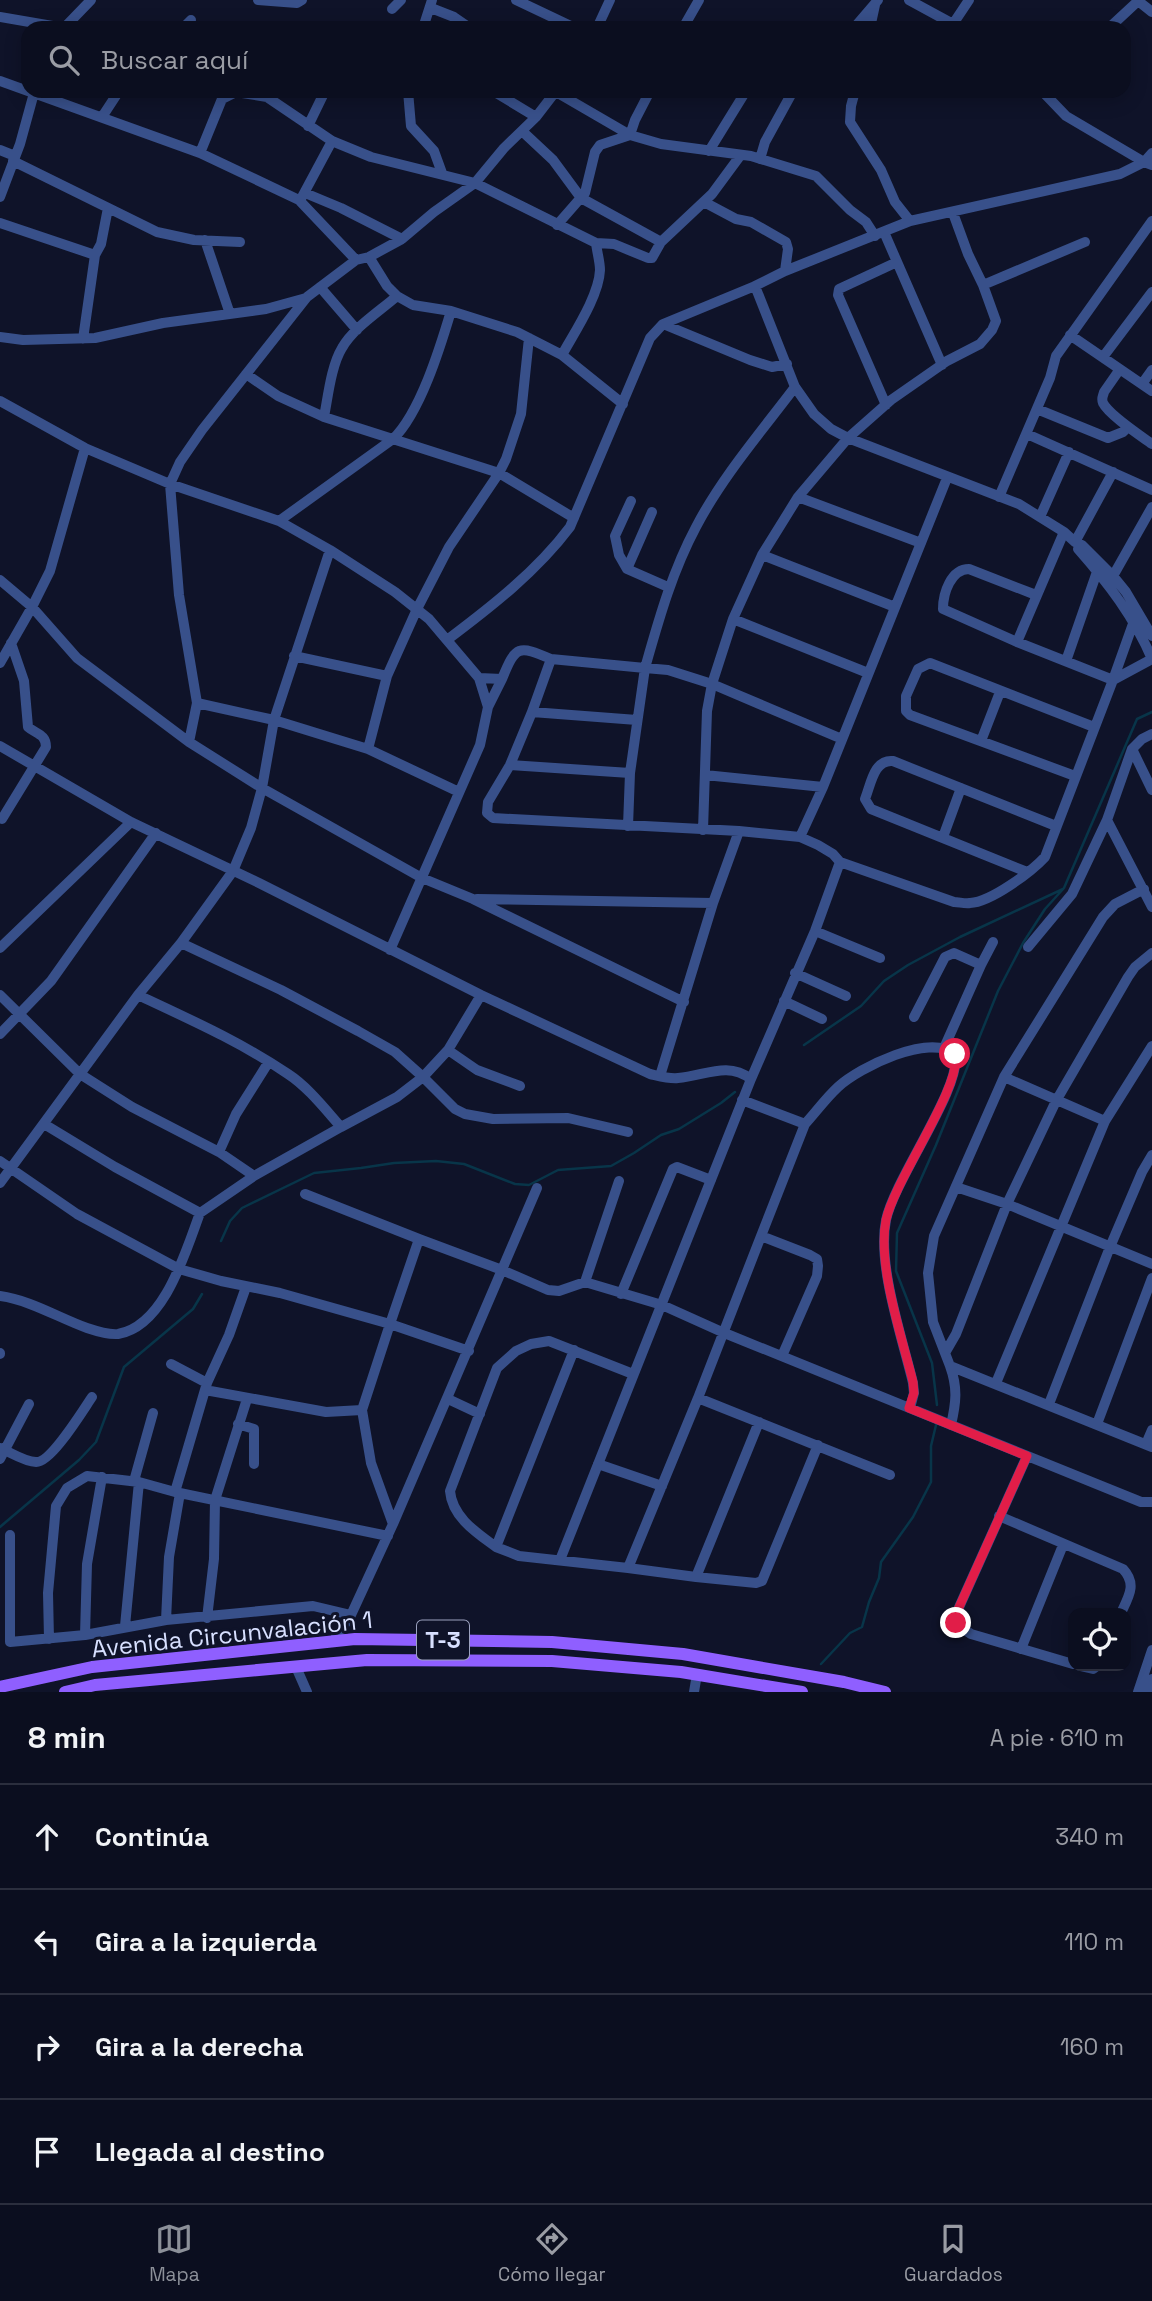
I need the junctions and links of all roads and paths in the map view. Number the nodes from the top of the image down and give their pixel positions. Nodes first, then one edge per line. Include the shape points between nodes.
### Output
1 (91, 0) edge
2 (258, 0) edge
3 (302, 0) edge
4 (401, 0) edge
5 (516, 0) edge
6 (610, 0) edge
7 (699, 0) edge
8 (909, 0) edge
9 (969, 0) edge
10 (876, 2) edge
11 (432, 4) edge
12 (1145, 4) edge
13 (392, 9) dead end
14 (0, 17) edge
15 (23, 21) edge
16 (71, 21) edge
17 (426, 21) edge
18 (460, 21) edge
19 (560, 21) edge
20 (600, 21) edge
21 (687, 21) edge
22 (860, 21) edge
23 (872, 21) edge
24 (946, 21) edge
25 (958, 21) edge
26 (1120, 21) edge
27 (0, 81) edge
28 (21, 88) edge
29 (28, 98) edge
30 (49, 98) edge
31 (114, 98) edge
32 (224, 98) edge
33 (268, 98) edge
34 (322, 98) edge
35 (409, 98) edge
36 (505, 98) edge
37 (551, 98) edge
38 (568, 98) edge
39 (646, 98) edge
40 (742, 98) edge
41 (789, 98) edge
42 (853, 98) edge
43 (1049, 98) edge
44 (102, 117) junction
45 (536, 117) junction
46 (308, 126) junction
47 (522, 131) junction
48 (630, 135) junction
49 (332, 141) junction
50 (0, 150) edge
51 (709, 152) junction
52 (200, 153) junction
53 (1152, 153) edge
54 (740, 156) junction
55 (14, 158) junction
56 (760, 159) junction
57 (1148, 164) edge
58 (442, 173) junction
59 (475, 183) junction
60 (0, 197) edge
61 (302, 197) junction
62 (581, 198) junction
63 (704, 202) junction
64 (108, 208) junction
65 (953, 213) junction
66 (910, 221) junction
67 (1152, 221) edge
68 (0, 223) edge
69 (557, 225) junction
70 (879, 234) junction
71 (402, 239) junction
72 (205, 240) junction
73 (240, 242) dead end
74 (661, 242) junction
75 (1085, 242) dead end
76 (596, 243) junction
77 (95, 256) junction
78 (369, 257) junction
79 (356, 260) junction
80 (897, 262) junction
81 (785, 271) junction
82 (983, 285) junction
83 (755, 286) junction
84 (320, 287) junction
85 (1152, 292) edge
86 (397, 296) junction
87 (307, 298) junction
88 (451, 311) junction
89 (230, 314) junction
90 (663, 324) junction
91 (357, 330) junction
92 (1070, 335) junction
93 (0, 337) edge
94 (529, 338) junction
95 (83, 339) junction
96 (562, 355) junction
97 (1103, 357) junction
98 (787, 364) junction
99 (942, 365) junction
100 (1120, 369) junction
101 (1152, 370) edge
102 (246, 374) junction
103 (1142, 384) junction
104 (795, 387) junction
105 (1152, 391) edge
106 (0, 401) edge
107 (623, 404) junction
108 (886, 404) junction
109 (1037, 409) junction
110 (324, 417) junction
111 (1128, 427) junction
112 (1027, 434) junction
113 (848, 438) junction
114 (393, 439) junction
115 (1152, 444) edge
116 (86, 448) junction
117 (1069, 452) junction
118 (1113, 472) junction
119 (499, 473) junction
120 (947, 478) junction
121 (170, 484) junction
122 (1152, 491) edge
123 (798, 496) junction
124 (999, 497) junction
125 (631, 501) dead end
126 (1152, 507) edge
127 (652, 512) dead end
128 (1040, 517) junction
129 (574, 518) junction
130 (279, 521) junction
131 (1064, 532) junction
132 (1075, 542) junction
133 (921, 543) junction
134 (330, 550) junction
135 (762, 555) junction
136 (1099, 568) junction
137 (627, 569) junction
138 (1113, 576) junction
139 (0, 580) edge
140 (668, 587) junction
141 (1036, 595) junction
142 (32, 607) junction
143 (895, 607) junction
144 (416, 609) junction
145 (1152, 615) edge
146 (1136, 617) junction
147 (733, 618) junction
148 (1147, 632) edge
149 (447, 640) junction
150 (1017, 642) junction
151 (11, 643) junction
152 (294, 656) junction
153 (551, 659) junction
154 (1152, 659) edge
155 (1066, 661) junction
156 (0, 663) edge
157 (645, 668) junction
158 (868, 673) junction
159 (387, 676) junction
160 (479, 678) junction
161 (502, 679) junction
162 (1113, 680) junction
163 (712, 684) junction
164 (1000, 692) junction
165 (197, 703) junction
166 (488, 707) junction
167 (532, 712) junction
168 (274, 720) junction
169 (637, 720) junction
170 (1094, 727) junction
171 (1152, 734) edge
172 (842, 739) junction
173 (981, 741) junction
174 (188, 742) junction
175 (0, 746) edge
176 (1132, 748) junction
177 (368, 749) junction
178 (510, 765) junction
179 (36, 766) junction
180 (630, 773) junction
181 (705, 775) junction
182 (1075, 776) junction
183 (822, 787) junction
184 (262, 788) junction
185 (961, 788) junction
186 (1152, 790) edge
187 (459, 792) junction
188 (2, 819) dead end
189 (1107, 820) junction
190 (131, 822) junction
191 (628, 826) junction
192 (1056, 826) junction
193 (703, 830) junction
194 (738, 831) junction
195 (156, 834) junction
196 (800, 837) junction
197 (943, 837) junction
198 (841, 862) junction
199 (233, 871) junction
200 (1027, 872) junction
201 (422, 878) junction
202 (1143, 889) junction
203 (473, 899) junction
204 (713, 903) junction
205 (1152, 907) edge
206 (815, 930) junction
207 (993, 942) dead end
208 (181, 943) junction
209 (1028, 947) dead end
210 (0, 948) edge
211 (390, 950) junction
212 (1152, 953) edge
213 (880, 958) dead end
214 (981, 965) junction
215 (795, 973) junction
216 (0, 995) edge
217 (481, 995) junction
218 (138, 996) junction
219 (846, 996) dead end
220 (784, 1001) junction
221 (684, 1002) junction
222 (19, 1014) junction
223 (914, 1017) dead end
224 (822, 1019) dead end
225 (0, 1034) edge
226 (944, 1048) junction
227 (448, 1050) junction
228 (1151, 1050) edge
229 (268, 1063) junction
230 (80, 1074) junction
231 (660, 1076) junction
232 (423, 1077) junction
233 (1004, 1077) junction
234 (751, 1079) junction
235 (520, 1086) dead end
236 (742, 1100) junction
237 (1056, 1101) junction
238 (1105, 1121) junction
239 (44, 1124) junction
240 (805, 1124) junction
241 (341, 1128) junction
242 (628, 1132) dead end
243 (219, 1152) junction
244 (1152, 1155) edge
245 (0, 1161) edge
246 (11, 1170) junction
247 (254, 1176) junction
248 (711, 1180) junction
249 (619, 1181) dead end
250 (0, 1184) edge
251 (956, 1186) junction
252 (537, 1188) dead end
253 (305, 1194) dead end
254 (1007, 1204) junction
255 (200, 1213) junction
256 (1060, 1226) junction
257 (761, 1237) junction
258 (419, 1239) junction
259 (1110, 1247) junction
260 (1152, 1264) edge
261 (178, 1269) junction
262 (502, 1270) junction
263 (1152, 1278) edge
264 (584, 1282) junction
265 (246, 1287) junction
266 (621, 1294) junction
267 (0, 1296) edge
268 (662, 1305) junction
269 (390, 1324) junction
270 (722, 1332) junction
271 (573, 1350) junction
272 (469, 1351) junction
273 (945, 1353) junction
274 (782, 1356) junction
275 (171, 1364) dead end
276 (950, 1366) junction
277 (633, 1374) junction
278 (996, 1383) junction
279 (206, 1387) junction
280 (92, 1397) dead end
281 (698, 1398) junction
282 (247, 1399) junction
283 (448, 1399) junction
284 (29, 1404) dead end
285 (1049, 1405) junction
286 (909, 1408) junction
287 (362, 1410) junction
288 (153, 1413) dead end
289 (480, 1414) junction
290 (759, 1422) junction
291 (238, 1424) junction
292 (1097, 1424) junction
293 (951, 1425) junction
294 (1152, 1430) edge
295 (1149, 1445) edge
296 (818, 1446) junction
297 (2, 1453) edge
298 (1027, 1456) junction
299 (254, 1464) dead end
300 (598, 1464) junction
301 (890, 1475) dead end
302 (102, 1477) junction
303 (137, 1482) junction
304 (662, 1486) junction
305 (178, 1492) junction
306 (215, 1500) junction
307 (1152, 1502) edge
308 (999, 1516) junction
309 (393, 1524) junction
310 (10, 1535) dead end
311 (388, 1536) junction
312 (1063, 1545) junction
313 (496, 1547) junction
314 (560, 1560) junction
315 (628, 1568) junction
316 (696, 1577) junction
317 (1123, 1608) edge
318 (351, 1615) junction
319 (207, 1618) junction
320 (166, 1620) junction
321 (125, 1626) junction
322 (85, 1634) junction
323 (49, 1639) junction
324 (334, 1640) junction
325 (5, 1642) edge
326 (1021, 1649) junction
327 (1152, 1650) edge
328 (1068, 1663) edge
329 (296, 1667) junction
330 (697, 1674) junction
331 (1152, 1679) edge
332 (0, 1687) edge
333 (65, 1692) edge
334 (307, 1692) edge
335 (694, 1692) edge
336 (802, 1692) edge
337 (885, 1692) edge
338 (1138, 1692) edge
339 (1148, 1692) edge

1 - 16 street
2 - 3 street
4 - 13 street
5 - 19 street
6 - 20 street
7 - 21 street
8 - 24 street
9 - 25 street
10 - 22 street
10 - 23 street
11 - 17 street
11 - 18 street
12 - 26 street
14 - 15 street
27 - 28 street
29 - 55 street
30 - 44 street
31 - 44 street
32 - 52 street
33 - 46 street
34 - 46 street
35 - 58 street via 411,126 434,151
36 - 45 street
37 - 45 street
38 - 48 street
39 - 48 street
40 - 51 street
41 - 56 street
42 - 66 street via 850,122
43 - 57 street via 1066,116
44 - 52 street
45 - 47 street
46 - 49 street
47 - 59 street
47 - 62 street via 553,160
48 - 51 street
48 - 62 street via 600,145
49 - 58 street via 371,156
49 - 61 street
50 - 55 street
51 - 54 street
52 - 61 street
53 - 57 street
54 - 56 street
54 - 63 street
55 - 60 street
55 - 64 street
56 - 70 street via 816,176
57 - 65 street
58 - 59 street
59 - 69 street
59 - 71 street
61 - 71 street via 341,208
61 - 79 street
62 - 69 street
62 - 74 street
63 - 74 street
63 - 81 street via 786,242
64 - 72 street via 157,232
64 - 77 street
65 - 66 street
65 - 82 street
66 - 70 street
67 - 92 street
68 - 77 street
69 - 76 street
70 - 80 street
70 - 81 street
71 - 78 street
72 - 73 street
72 - 89 street
74 - 76 street via 650,258 614,244
75 - 82 street
76 - 96 street via 600,271 595,289
77 - 95 street
78 - 79 street
78 - 86 street
79 - 84 street
80 - 99 street
80 - 108 street via 839,289 838,295
81 - 83 street
82 - 99 street via 996,321 992,330 980,344
83 - 90 street
83 - 98 street
84 - 87 street
84 - 91 street
85 - 97 street
86 - 88 street via 413,306
86 - 91 street
87 - 89 street
87 - 102 street
88 - 94 street
88 - 114 street via 424,385 404,428
89 - 95 street
90 - 98 street via 750,360 772,367
90 - 107 street via 650,338
91 - 110 street via 340,350
92 - 97 street
92 - 109 street via 1056,356
93 - 95 street
94 - 96 street
94 - 119 street via 521,414
96 - 107 street
97 - 100 street
98 - 104 street
99 - 108 street
100 - 103 street
100 - 111 street via 1102,401
101 - 103 street
102 - 110 street via 278,396
102 - 121 street via 180,461
103 - 105 street
104 - 113 street via 814,414
104 - 140 street via 719,489
106 - 116 street
107 - 129 street
108 - 113 street
109 - 111 street via 1108,438
109 - 112 street
110 - 114 street
111 - 115 street
112 - 117 street
112 - 124 street
113 - 120 street
113 - 123 street
114 - 119 street
114 - 130 street
116 - 121 street
116 - 142 street via 50,571
117 - 118 street
117 - 128 street
118 - 122 street
118 - 132 street
119 - 129 street
119 - 144 street via 449,547
120 - 124 street
120 - 133 street
121 - 130 street
121 - 165 street via 179,595
123 - 133 street
123 - 135 street
124 - 128 street
125 - 137 street via 615,537
126 - 138 street
127 - 137 street
128 - 131 street
129 - 149 street via 558,544
130 - 134 street
131 - 132 street
131 - 141 street
132 - 136 street
133 - 143 street
134 - 144 street
134 - 152 street
135 - 143 street
135 - 147 street
136 - 138 street
136 - 146 street
136 - 155 street
137 - 140 street
138 - 146 street
139 - 142 street
140 - 157 street
141 - 150 street
141 - 150 street via 969,569 952,578 943,609
142 - 151 street
142 - 174 street via 76,658
143 - 158 street
144 - 149 street
144 - 159 street
145 - 148 street
146 - 148 street
146 - 162 street
147 - 158 street
147 - 163 street
148 - 154 street
149 - 160 street
150 - 155 street
151 - 156 street
151 - 179 street via 24,681 28,727 46,741
152 - 159 street
152 - 168 street
153 - 157 street
153 - 161 street via 527,649 517,651
153 - 167 street
154 - 162 street
155 - 162 street
157 - 163 street
157 - 169 street
158 - 172 street
159 - 177 street
160 - 161 street
160 - 166 street
161 - 166 street
162 - 170 street
163 - 172 street
163 - 181 street
164 - 170 street
164 - 173 street
164 - 173 street via 930,663 918,669 906,696 910,715
165 - 168 street
165 - 174 street
166 - 187 street via 480,745
167 - 169 street
167 - 178 street
168 - 177 street
168 - 184 street
169 - 180 street
170 - 182 street
171 - 176 street
172 - 183 street
173 - 182 street
174 - 184 street
175 - 179 street
176 - 186 street
176 - 189 street
177 - 187 street
178 - 180 street
178 - 191 street via 488,802 487,813 493,818
179 - 188 street
179 - 190 street
180 - 191 street
181 - 183 street
181 - 193 street
182 - 192 street
183 - 196 street
184 - 199 street
184 - 201 street
185 - 192 street
185 - 197 street
185 - 197 street via 887,760 878,765 865,799 871,809
187 - 201 street
189 - 202 street
189 - 209 street via 1072,894
190 - 195 street
190 - 210 street
191 - 193 street
192 - 200 street via 1045,857
193 - 194 street
194 - 196 street
194 - 204 street
195 - 199 street
195 - 222 street via 51,981
196 - 198 street
197 - 200 street
198 - 200 street via 954,902 973,904
198 - 206 street
199 - 208 street
199 - 211 street
201 - 203 street
201 - 211 street
202 - 205 street
202 - 233 street via 1115,904 1103,917
203 - 204 street
203 - 221 street
204 - 221 street
206 - 213 street
206 - 215 street
207 - 214 street
208 - 218 street
208 - 232 street via 358,1031 395,1052
211 - 217 street
212 - 237 street via 1135,967
214 - 223 street via 954,953 945,957
214 - 226 street
215 - 219 street
215 - 220 street
216 - 222 street
217 - 227 street
217 - 231 street
218 - 229 street via 210,1029
218 - 230 street
220 - 224 street
220 - 234 street
221 - 231 street
222 - 225 street
222 - 230 street
226 - 240 street via 909,1051 866,1067 839,1086
226 - 286 street via 956,1058 952,1079 902,1177 885,1230 887,1274 913,1382
227 - 232 street
227 - 235 street via 477,1070
228 - 238 street
229 - 241 street via 302,1085
229 - 243 street via 240,1106
230 - 239 street
230 - 243 street
231 - 234 street via 676,1078 728,1069
232 - 241 street
232 - 242 street via 465,1114 493,1119 568,1118
233 - 237 street
233 - 251 street
234 - 236 street
236 - 240 street
236 - 248 street
237 - 238 street
237 - 254 street
238 - 256 street
239 - 246 street
239 - 255 street
240 - 257 street
241 - 247 street
243 - 247 street
244 - 259 street
245 - 246 street
246 - 250 street
246 - 261 street via 77,1214
247 - 255 street
248 - 266 street via 673,1169
248 - 268 street
249 - 264 street
251 - 254 street
251 - 273 street via 934,1236 928,1273 933,1322
252 - 262 street
253 - 258 street
254 - 256 street
254 - 273 street
255 - 261 street
256 - 259 street
256 - 278 street
257 - 270 street
257 - 274 street via 817,1259 817,1276
258 - 262 street
258 - 269 street
259 - 260 street
259 - 285 street
261 - 265 street
261 - 267 street via 152,1314 119,1334 89,1329
262 - 264 street via 559,1292
262 - 272 street
263 - 292 street
264 - 266 street
265 - 269 street
265 - 279 street
266 - 268 street
268 - 270 street
268 - 277 street
269 - 272 street
269 - 287 street
270 - 274 street
270 - 281 street
271 - 277 street
271 - 289 street via 549,1341 516,1351 497,1367
271 - 313 street
272 - 283 street
273 - 276 street
274 - 286 street
275 - 279 street
276 - 278 street
276 - 293 street via 956,1382
277 - 300 street
278 - 285 street
279 - 282 street
279 - 305 street
280 - 297 street via 42,1461
281 - 290 street
281 - 304 street
282 - 287 street via 326,1412
282 - 291 street
283 - 289 street
283 - 309 street
284 - 297 street
285 - 292 street
286 - 293 street
287 - 309 street via 371,1463
288 - 303 street
289 - 313 street via 450,1499 470,1528
290 - 296 street
290 - 316 street
291 - 299 street via 254,1429
291 - 306 street
292 - 295 street
293 - 298 street
294 - 295 street
296 - 301 street
296 - 316 street via 762,1580 748,1583
298 - 307 street via 1140,1502
298 - 308 street
300 - 304 street
300 - 314 street
302 - 303 street
302 - 322 street via 88,1564
302 - 323 street via 87,1476 67,1488 56,1506
303 - 305 street
303 - 321 street
304 - 315 street
305 - 306 street
305 - 320 street
306 - 311 street
306 - 319 street
308 - 312 street
308 - 326 street via 956,1623 971,1633
309 - 311 street
310 - 325 street
311 - 318 street
312 - 317 street via 1123,1569 1132,1588
312 - 326 street
313 - 314 street via 519,1556
314 - 315 street
315 - 316 street
318 - 319 street via 313,1606
318 - 324 street
319 - 320 street
320 - 321 street
321 - 322 street
322 - 323 street
323 - 325 street
324 - 332 main road, Avenida Circunvalación 1 / T-3 via 92,1667
324 - 337 main road, Avenida Circunvalación 1 / T-3 via 552,1642 683,1654
326 - 328 street
327 - 338 street
329 - 330 main road, Avenida Circunvalación 1 / T-3 via 367,1660 552,1661
329 - 333 main road, Avenida Circunvalación 1 / T-3 via 96,1685
329 - 334 street
330 - 335 street
330 - 336 main road, Avenida Circunvalación 1 / T-3
331 - 339 street

